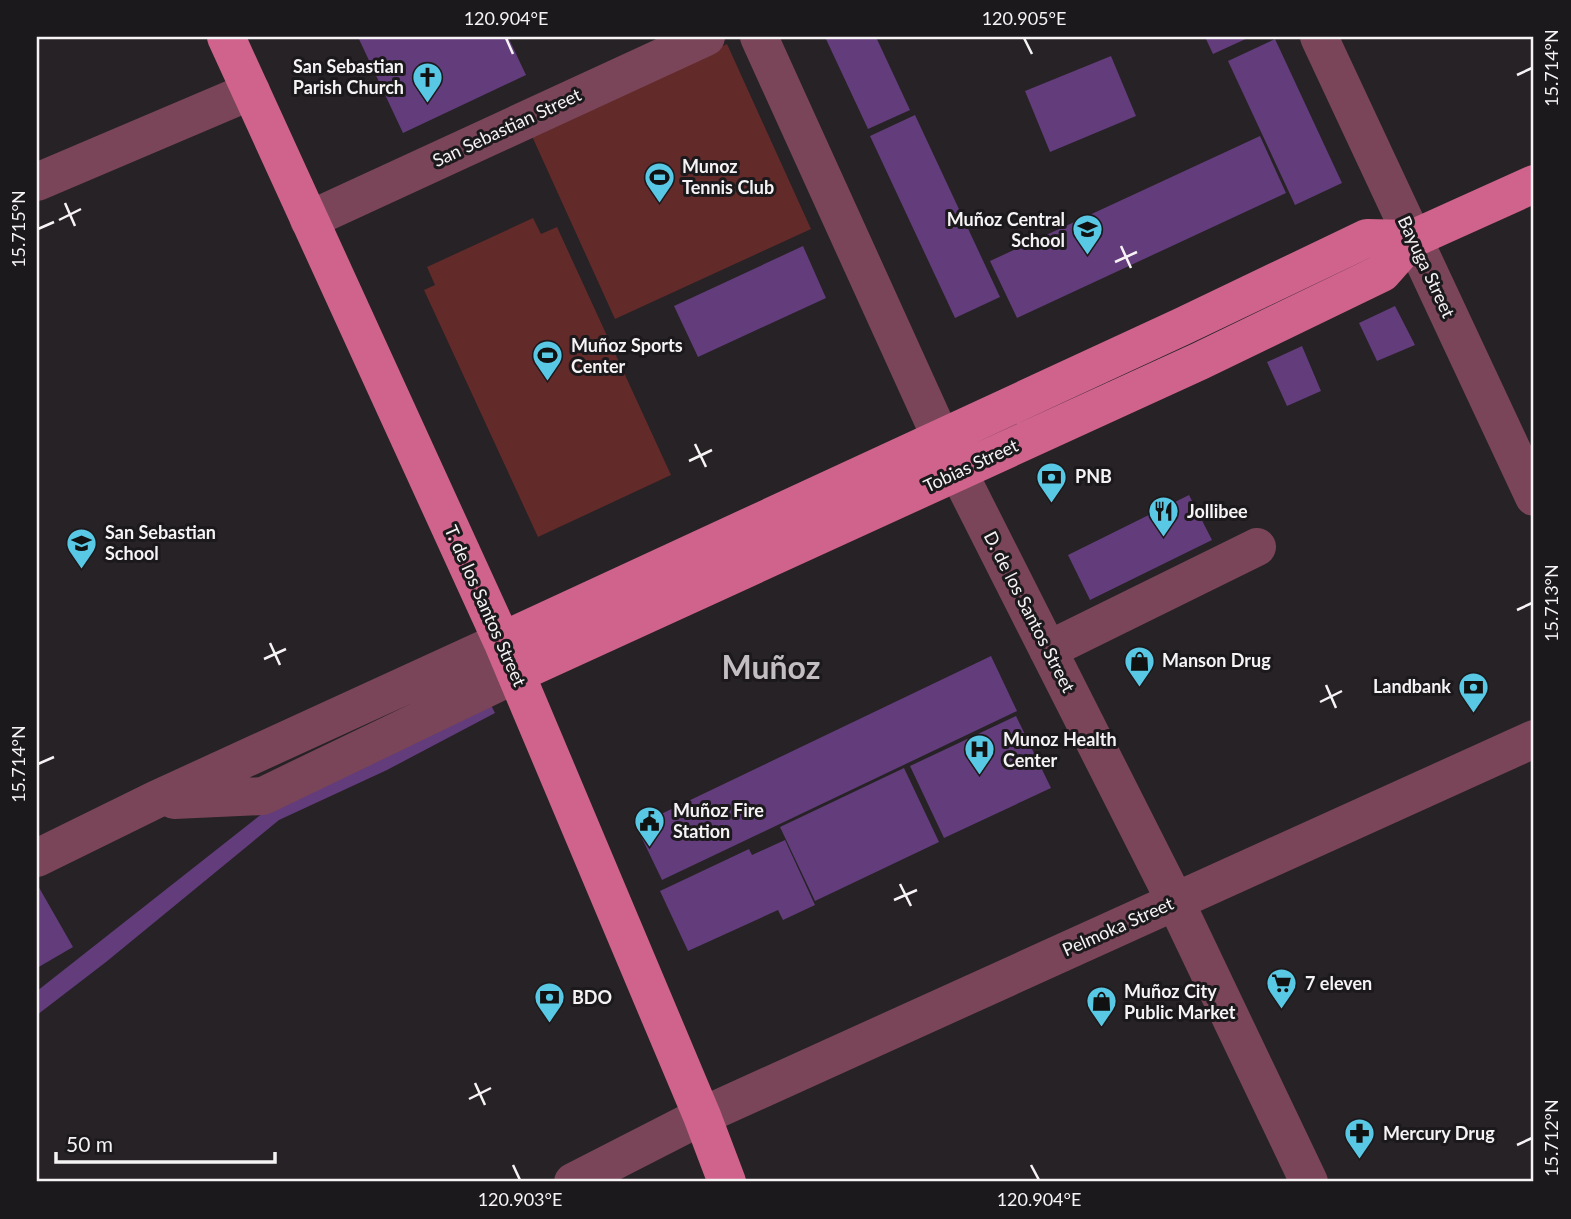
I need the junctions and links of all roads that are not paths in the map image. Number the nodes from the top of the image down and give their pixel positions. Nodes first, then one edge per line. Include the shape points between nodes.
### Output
1 (226, 37) edge
2 (706, 37) edge
3 (760, 37) edge
4 (1319, 37) edge
5 (251, 91) junction
6 (37, 182) edge
7 (1534, 184) edge
8 (309, 220) junction
9 (1412, 239) junction
10 (1182, 327) junction
11 (1200, 361) junction
12 (941, 438) junction
13 (958, 472) junction
14 (1534, 497) edge
15 (1257, 547) dead end
16 (1048, 650) junction
17 (509, 657) junction
18 (1534, 739) edge
19 (37, 858) edge
20 (1175, 901) junction
21 (702, 1115) junction
22 (573, 1182) edge
23 (727, 1182) edge
24 (1309, 1182) edge

1 - 5 main road, T. de los Santos Street
2 - 8 street, San Sebastian Street
3 - 12 street, D. de los Santos Street
4 - 9 street, Bayuga Street
5 - 6 street
5 - 8 main road, T. de los Santos Street
7 - 9 main road, Tobias Street
8 - 17 main road, T. de los Santos Street
9 - 10 main road, Tobias Street via 1367,238
9 - 11 main road, Tobias Street via 1382,274
9 - 14 street, Bayuga Street
10 - 11 main road
10 - 12 main road, Tobias Street
11 - 13 main road, Tobias Street
12 - 13 street, D. de los Santos Street
12 - 17 main road, Tobias Street
13 - 16 street, D. de los Santos Street
13 - 17 main road, Tobias Street
15 - 16 street
16 - 20 street, D. de los Santos Street
17 - 19 street via 263,796 155,800
17 - 21 main road, T. de los Santos Street
18 - 20 street, Pelmoka Street
20 - 21 street, Pelmoka Street
20 - 24 street, D. de los Santos Street
21 - 22 street, Pelmoka Street
21 - 23 main road, T. de los Santos Street

